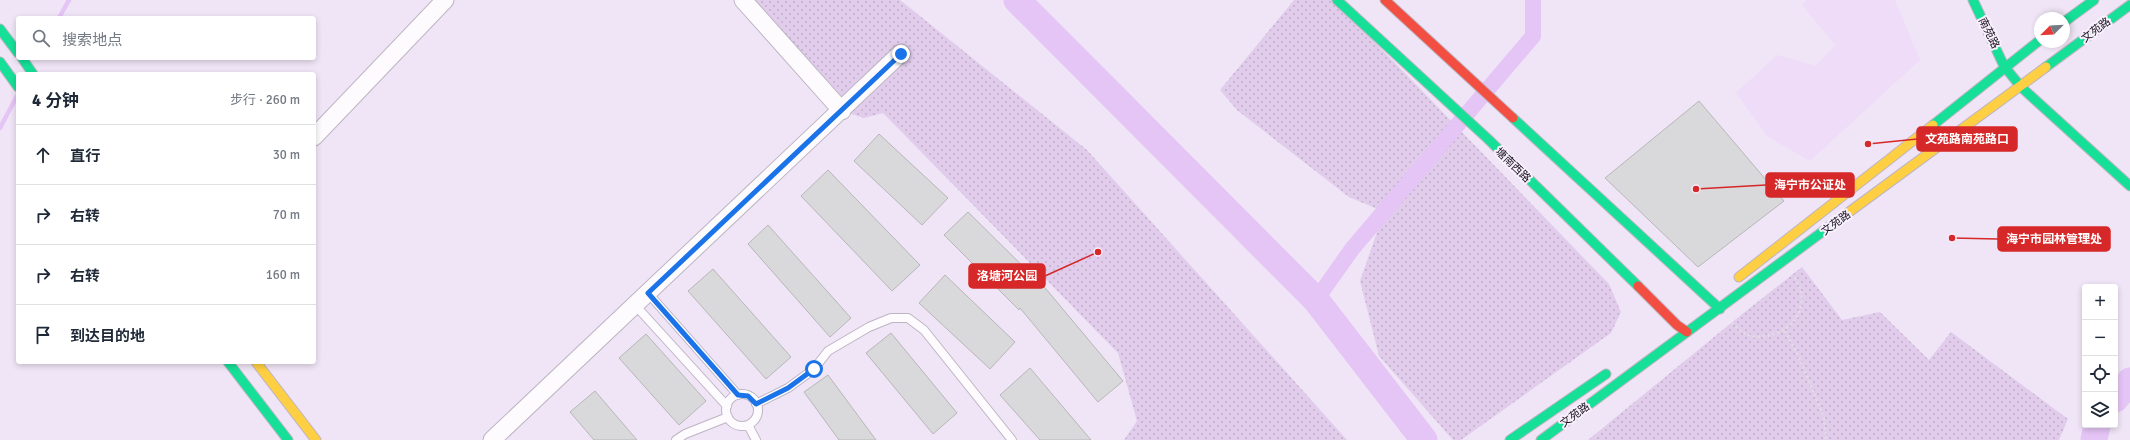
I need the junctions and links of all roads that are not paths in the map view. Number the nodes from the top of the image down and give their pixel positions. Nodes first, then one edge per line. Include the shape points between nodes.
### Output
1 (445, 0) edge
2 (743, 0) edge
3 (1337, 0) edge
4 (1385, 0) edge
5 (1973, 0) edge
6 (2094, 0) edge
7 (2130, 5) edge
8 (2070, 18) edge
9 (0, 29) edge
10 (2034, 44) edge
11 (16, 50) edge
12 (901, 54) dead end
13 (23, 60) edge
14 (0, 62) edge
15 (2004, 66) junction
16 (32, 72) edge
17 (16, 84) edge
18 (2021, 87) junction
19 (842, 111) junction
20 (316, 135) edge
21 (2130, 186) edge
22 (1728, 285) dead end
23 (648, 293) junction
24 (635, 306) junction
25 (1720, 308) junction
26 (1687, 332) junction
27 (230, 364) edge
28 (258, 364) edge
29 (1613, 369) dead end
30 (738, 395) junction
31 (756, 404) junction
32 (727, 406) junction
33 (728, 416) junction
34 (748, 425) junction
35 (288, 440) edge
36 (316, 440) edge
37 (492, 440) edge
38 (676, 440) edge
39 (756, 440) edge
40 (1012, 440) edge
41 (1510, 440) edge
42 (1541, 440) edge

1 - 20 street
2 - 19 street
3 - 26 main road, 塘南西路 via 1488,139
4 - 25 main road
5 - 15 main road, 南苑路
6 - 8 main road
7 - 18 main road, 文苑路
9 - 11 main road
10 - 15 main road, 文苑路
12 - 19 street
13 - 16 main road
14 - 17 main road
15 - 18 main road, 南苑路
15 - 22 main road, 文苑路
18 - 21 main road, 南苑路
18 - 25 main road, 文苑路
19 - 23 street
23 - 24 street
23 - 30 lane
24 - 32 lane
24 - 37 street
25 - 26 main road, 文苑路
26 - 42 main road, 文苑路
27 - 35 main road
28 - 36 main road
29 - 41 main road, 文苑路
30 - 31 lane via 748,396
30 - 32 lane via 733,397
31 - 34 lane via 756,418
31 - 40 lane via 788,388 814,369 828,351 869,327 891,318 908,318 924,330
32 - 33 lane
33 - 34 lane via 730,421 739,426
33 - 38 lane via 684,434
34 - 39 lane

